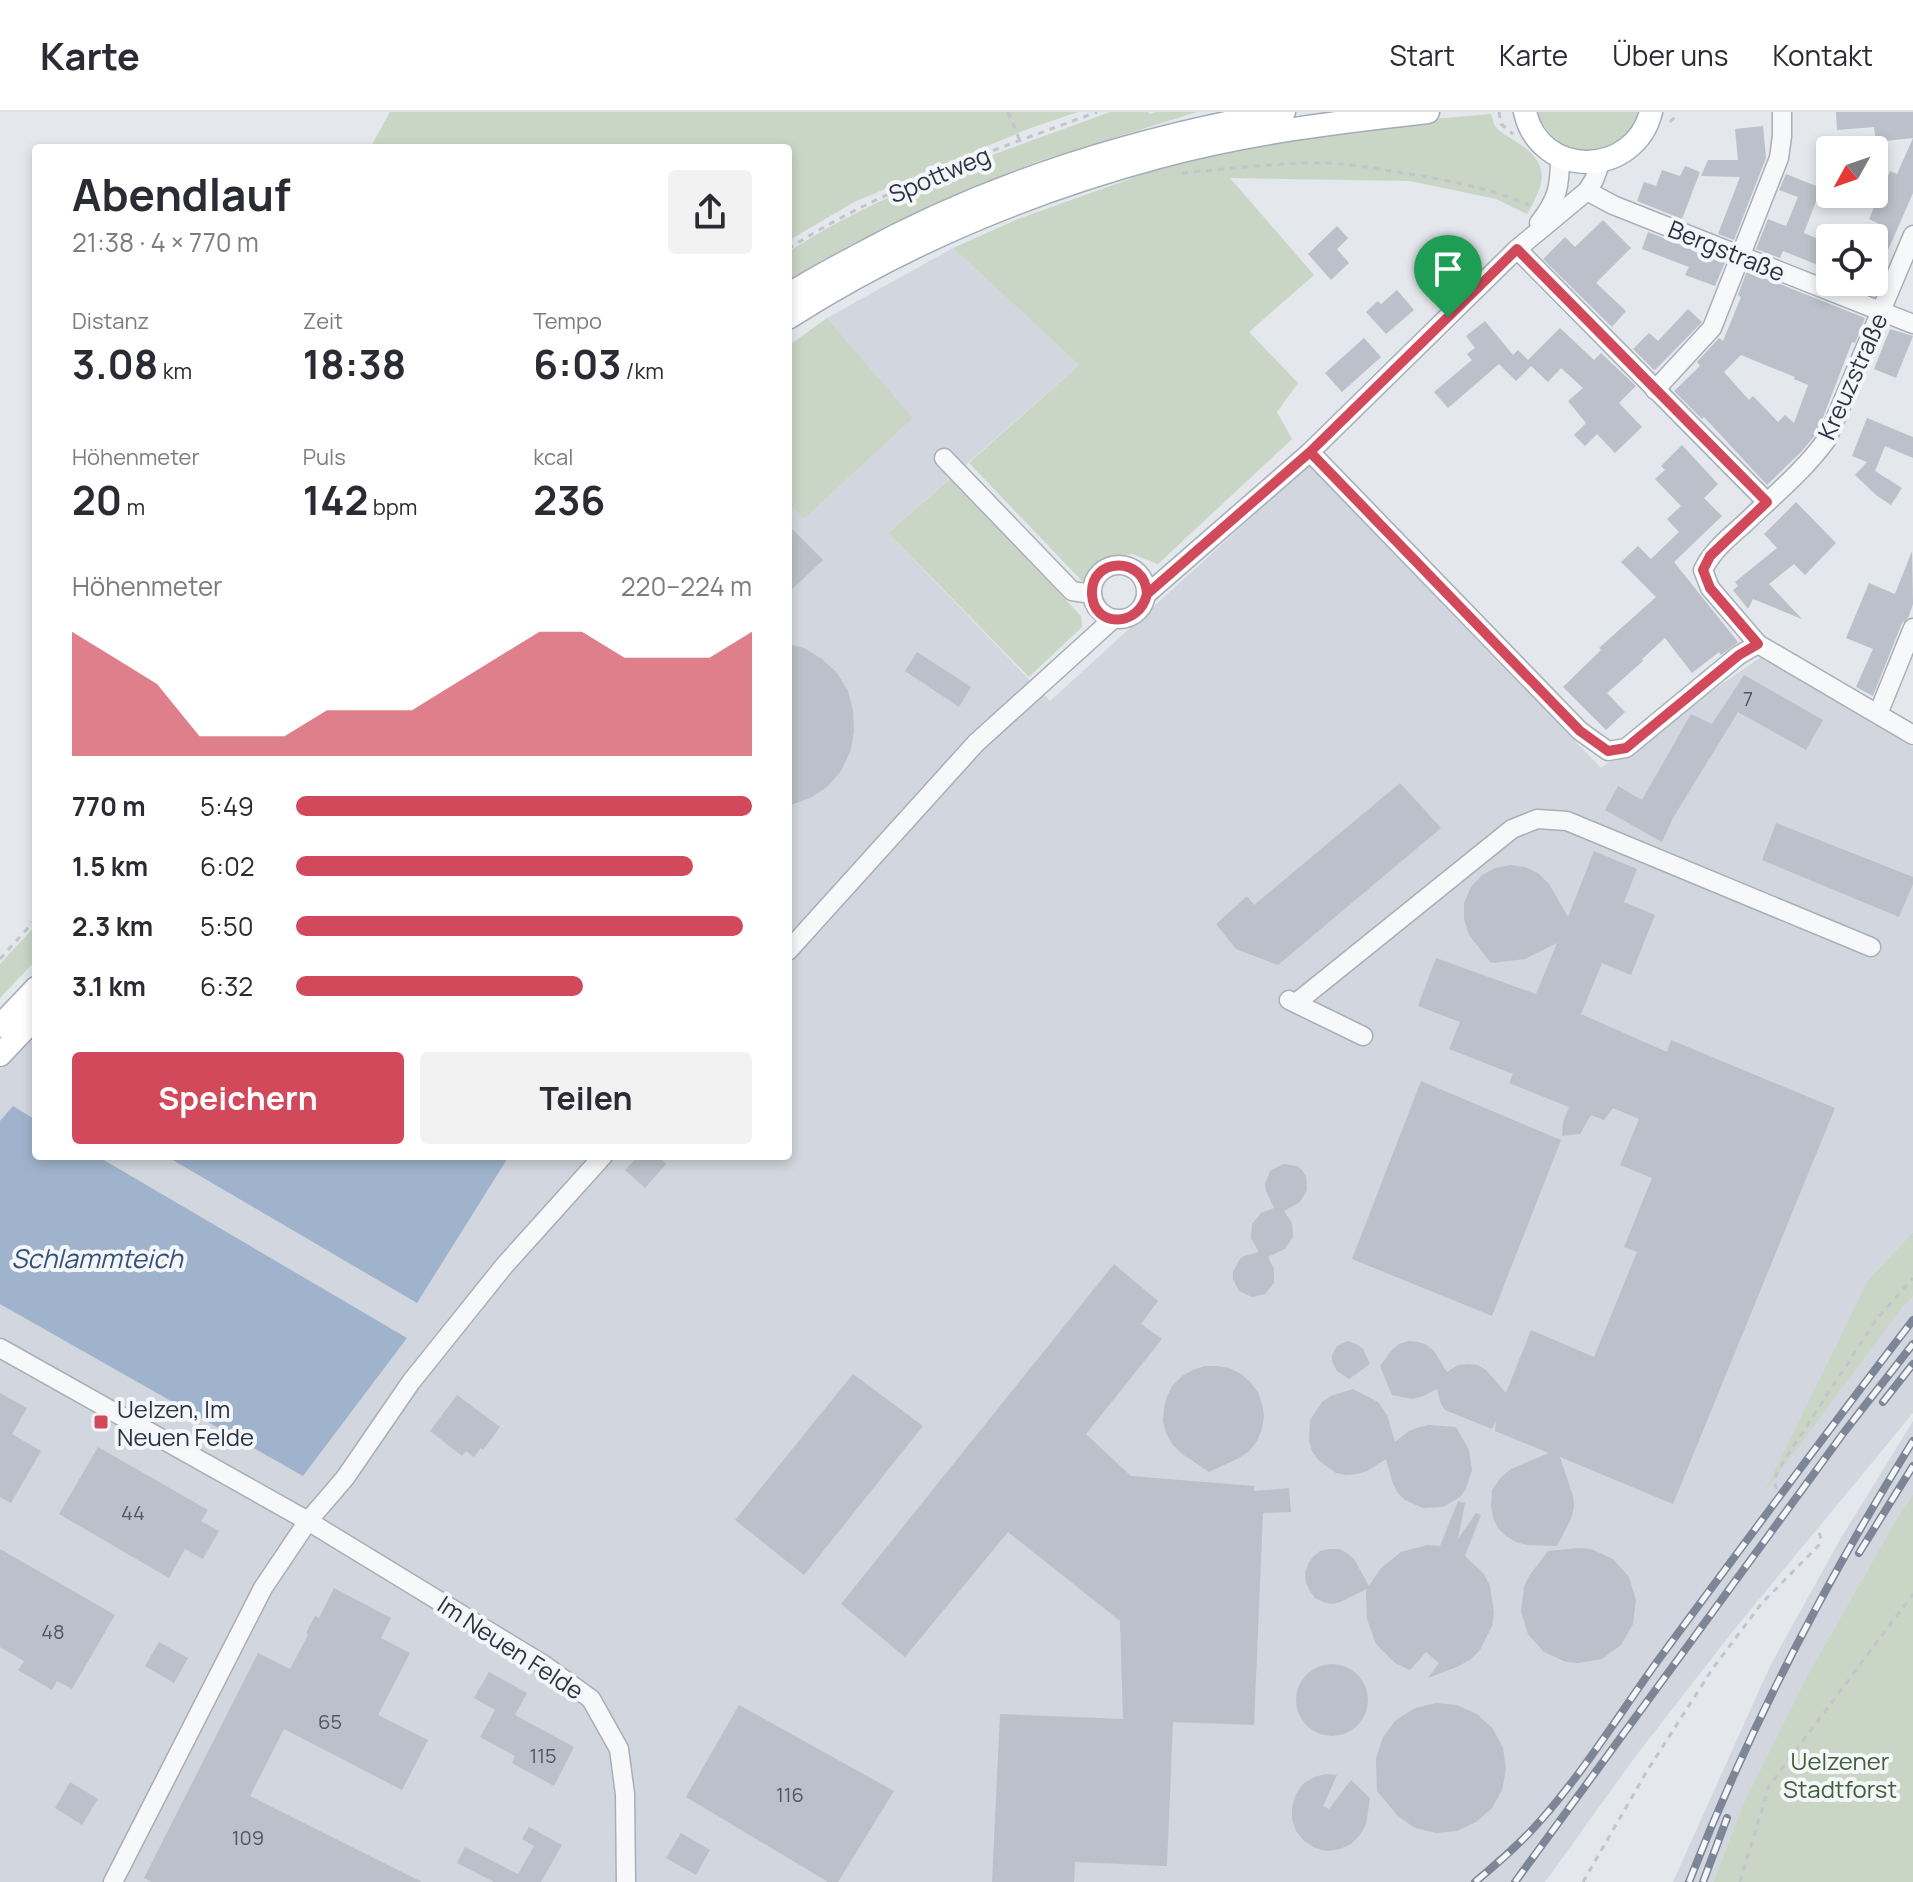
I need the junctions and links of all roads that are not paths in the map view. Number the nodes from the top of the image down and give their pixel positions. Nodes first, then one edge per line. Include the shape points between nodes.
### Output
1 (1284, 112) edge
2 (1428, 112) edge
3 (1651, 112) edge
4 (1782, 112) edge
5 (1521, 114) edge
6 (1228, 125) edge
7 (1560, 156) junction
8 (1601, 161) junction
9 (1587, 191) junction
10 (1913, 235) edge
11 (1517, 249) junction
12 (1741, 255) junction
13 (792, 293) edge
14 (1881, 311) junction
15 (792, 316) edge
16 (1913, 324) edge
17 (1655, 390) junction
18 (1310, 452) junction
19 (944, 458) dead end
20 (1767, 502) junction
21 (1092, 594) junction
22 (1147, 594) junction
23 (1113, 619) junction
24 (1913, 628) edge
25 (1758, 644) junction
26 (1878, 714) junction
27 (1913, 735) edge
28 (792, 947) edge
29 (1871, 947) dead end
30 (32, 992) edge
31 (32, 1021) edge
32 (0, 1026) edge
33 (1363, 1036) dead end
34 (0, 1055) edge
35 (599, 1160) edge
36 (0, 1348) edge
37 (308, 1521) junction
38 (113, 1882) edge
39 (626, 1882) edge

1 - 6 main road
2 - 6 main road via 1332,123
3 - 8 main road via 1637,140 1621,154
4 - 12 street via 1779,158
5 - 7 main road via 1539,140
6 - 13 main road via 1155,138 1046,171 890,238
6 - 15 main road via 1159,157 975,220 898,254
7 - 8 main road
7 - 11 street via 1557,197
8 - 9 street
9 - 11 street
9 - 12 street, Bergstraße
10 - 14 street, Kreuzstraße
11 - 17 street
11 - 18 street
12 - 14 street, Bergstraße
12 - 17 street via 1712,328
14 - 16 street, Bergstraße
14 - 20 street, Kreuzstraße via 1827,439
17 - 20 street
18 - 22 street
18 - 25 street via 1580,731 1608,751 1626,748
19 - 21 street via 1072,591
20 - 25 street, Kreuzstraße via 1710,556 1703,570 1710,588
21 - 22 street via 1095,579 1116,565 1139,573
21 - 23 street via 1098,610
22 - 23 street via 1136,614
23 - 28 street via 976,743
24 - 26 street
25 - 26 street
26 - 27 street
29 - 33 street via 1567,821 1537,819 1512,829 1293,1002
30 - 32 main road
31 - 34 main road
35 - 37 street via 494,1278
36 - 37 street, Im Neuen Felde
37 - 38 street via 263,1588
37 - 39 street, Im Neuen Felde via 591,1699 619,1749

